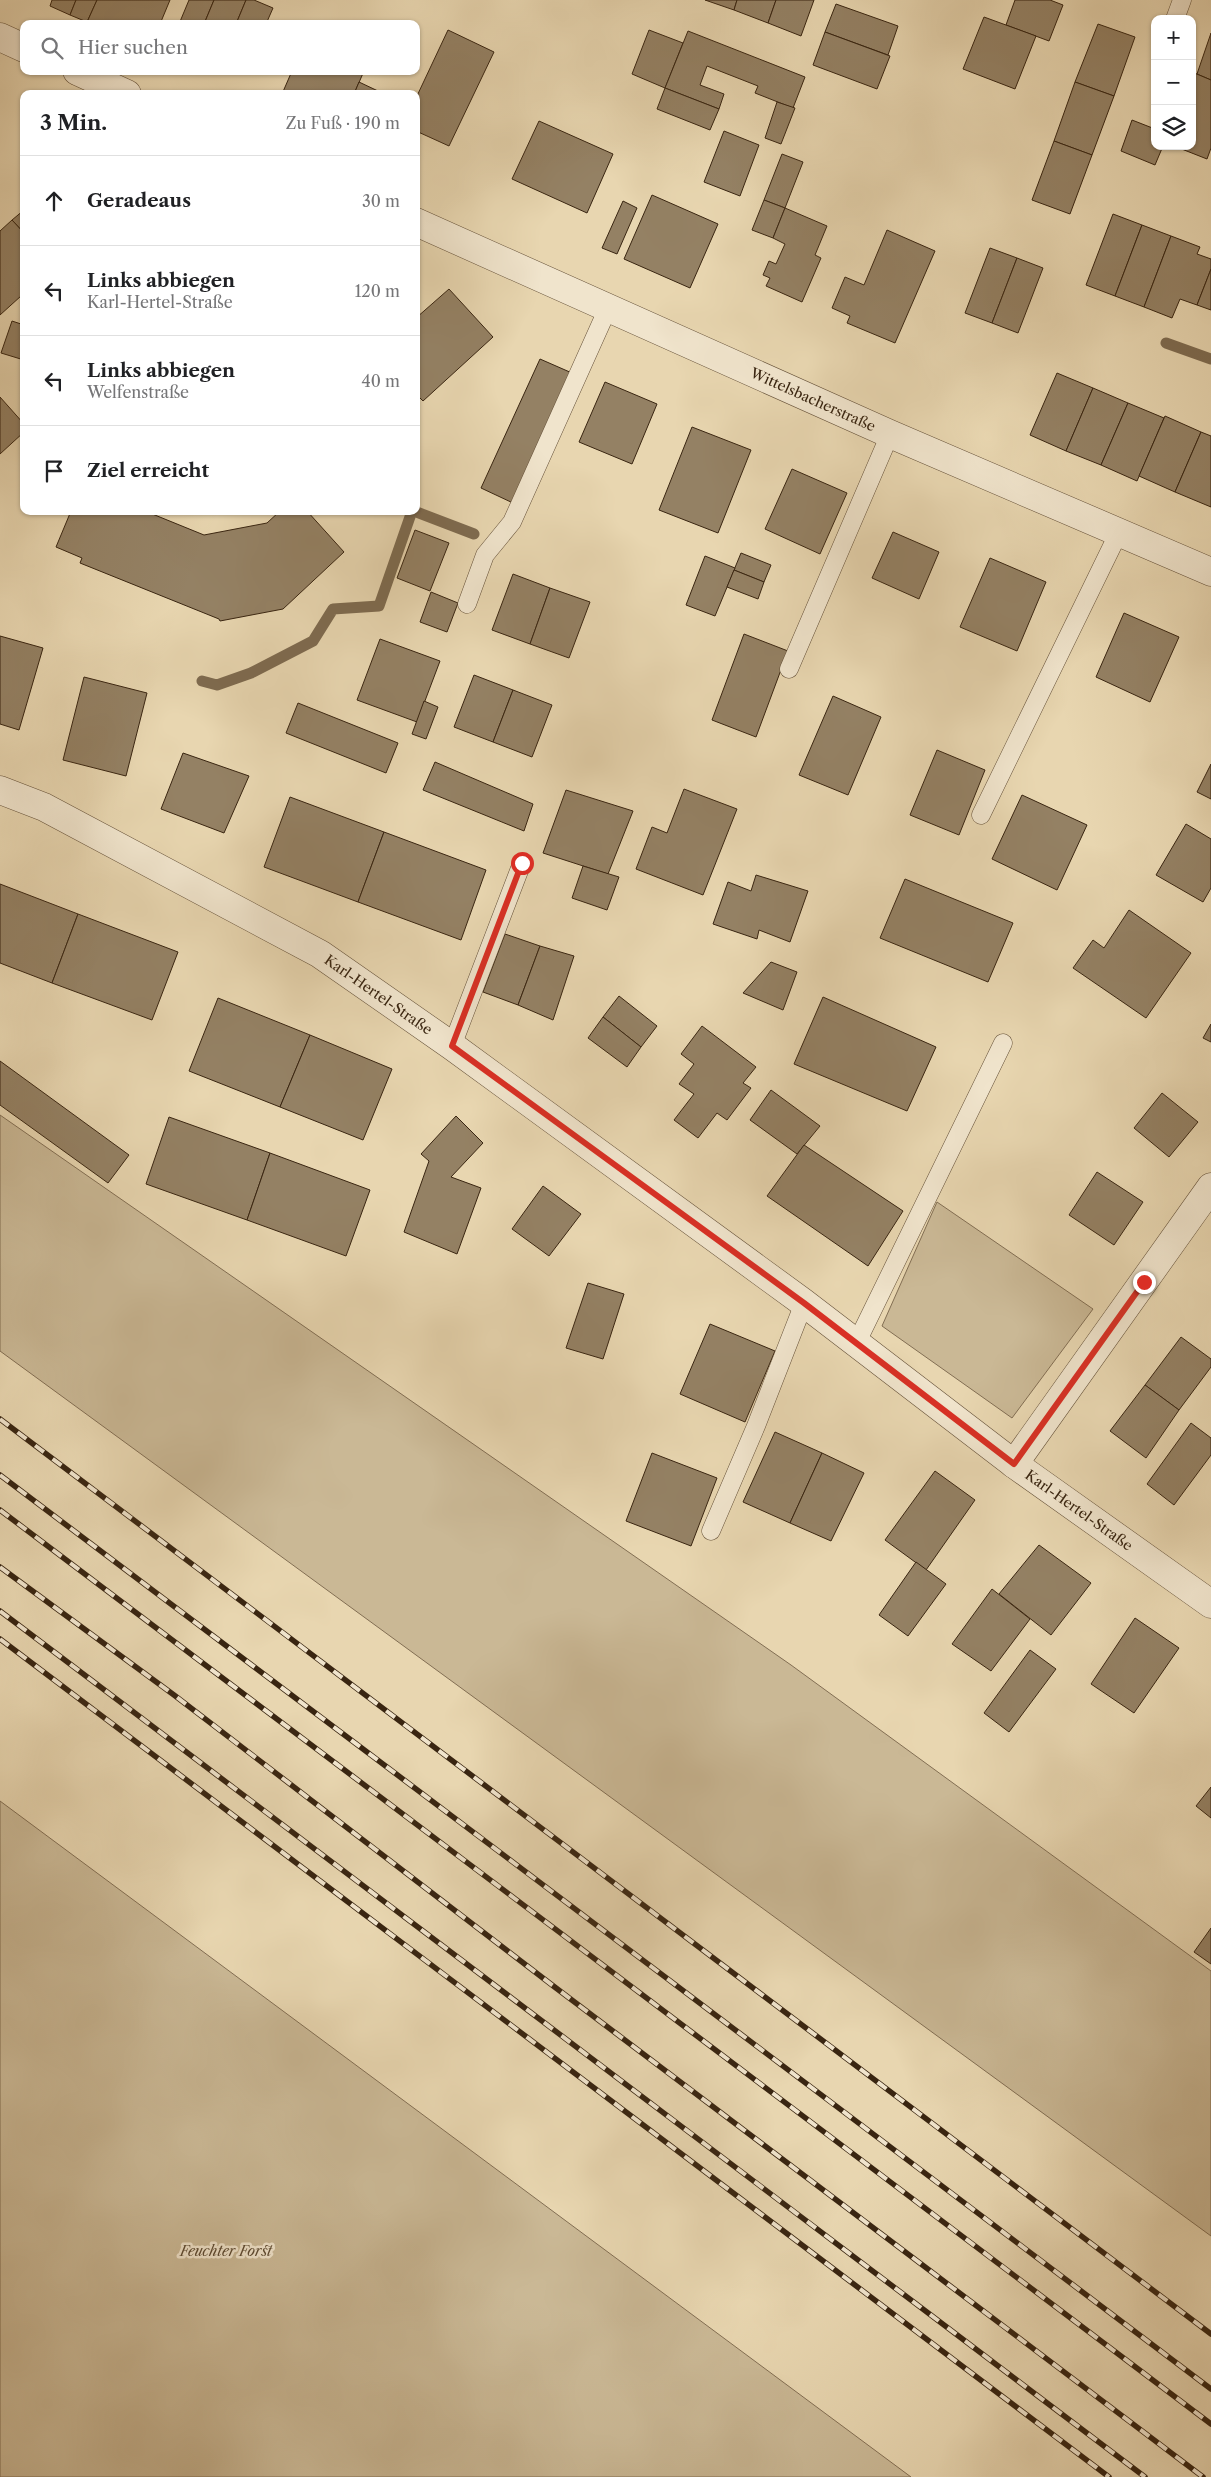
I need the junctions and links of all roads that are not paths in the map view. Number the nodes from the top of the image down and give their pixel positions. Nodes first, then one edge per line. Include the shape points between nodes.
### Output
1 (1182, 0) edge
2 (1176, 15) edge
3 (0, 37) edge
4 (20, 46) edge
5 (86, 75) edge
6 (118, 90) edge
7 (420, 224) edge
8 (608, 308) junction
9 (890, 434) junction
10 (1119, 532) junction
11 (1211, 572) edge
12 (467, 604) dead end
13 (789, 669) dead end
14 (0, 790) edge
15 (981, 815) dead end
16 (522, 863) dead end
17 (1003, 1043) dead end
18 (452, 1046) junction
19 (1211, 1187) edge
20 (804, 1303) junction
21 (856, 1344) junction
22 (1014, 1464) junction
23 (711, 1531) dead end
24 (1211, 1604) edge

1 - 2 lane
3 - 4 street
5 - 6 street
7 - 8 street, Wittelsbacherstraße
8 - 9 street, Wittelsbacherstraße
8 - 12 lane via 512,522 485,555
9 - 10 street, Wittelsbacherstraße
9 - 13 lane
10 - 11 street, Wittelsbacherstraße
10 - 15 lane
14 - 18 street, Karl-Hertel-Straße via 44,807 320,954
16 - 18 lane
17 - 21 lane
18 - 20 street, Karl-Hertel-Straße
19 - 22 street
20 - 21 street, Karl-Hertel-Straße
20 - 23 lane
21 - 22 street, Karl-Hertel-Straße
22 - 24 street, Karl-Hertel-Straße

